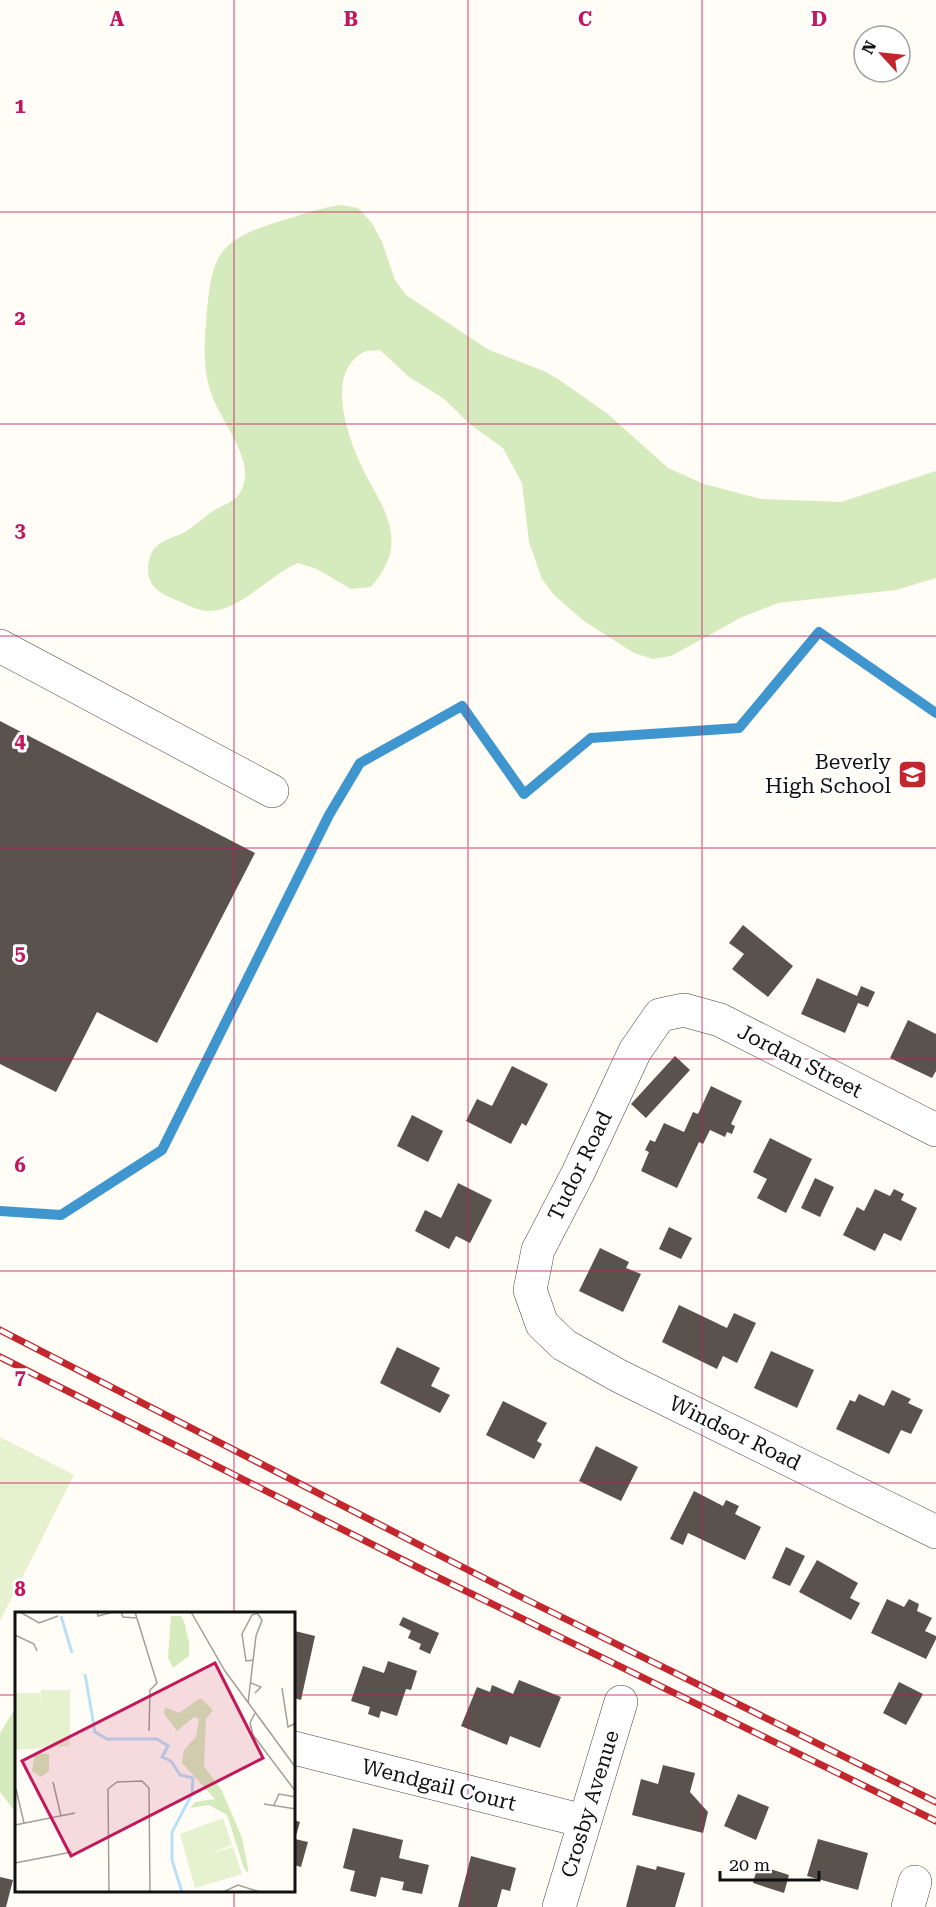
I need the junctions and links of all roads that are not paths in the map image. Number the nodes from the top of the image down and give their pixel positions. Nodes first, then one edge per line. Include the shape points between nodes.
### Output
1 (0, 646) edge
2 (272, 791) dead end
3 (660, 1015) joint
4 (936, 1130) edge
5 (542, 1324) joint
6 (936, 1532) edge
7 (621, 1702) dead end
8 (296, 1749) edge
9 (584, 1821) junction
10 (559, 1907) edge

1 - 2 street
3 - 4 street, Jordan Street via 684,1010 720,1020
3 - 5 street, Tudor Road via 635,1051 538,1250 530,1290
5 - 6 street, Windsor Road via 564,1345 619,1376
7 - 9 street, Crosby Avenue
8 - 9 street, Wendgail Court
9 - 10 street, Crosby Avenue

